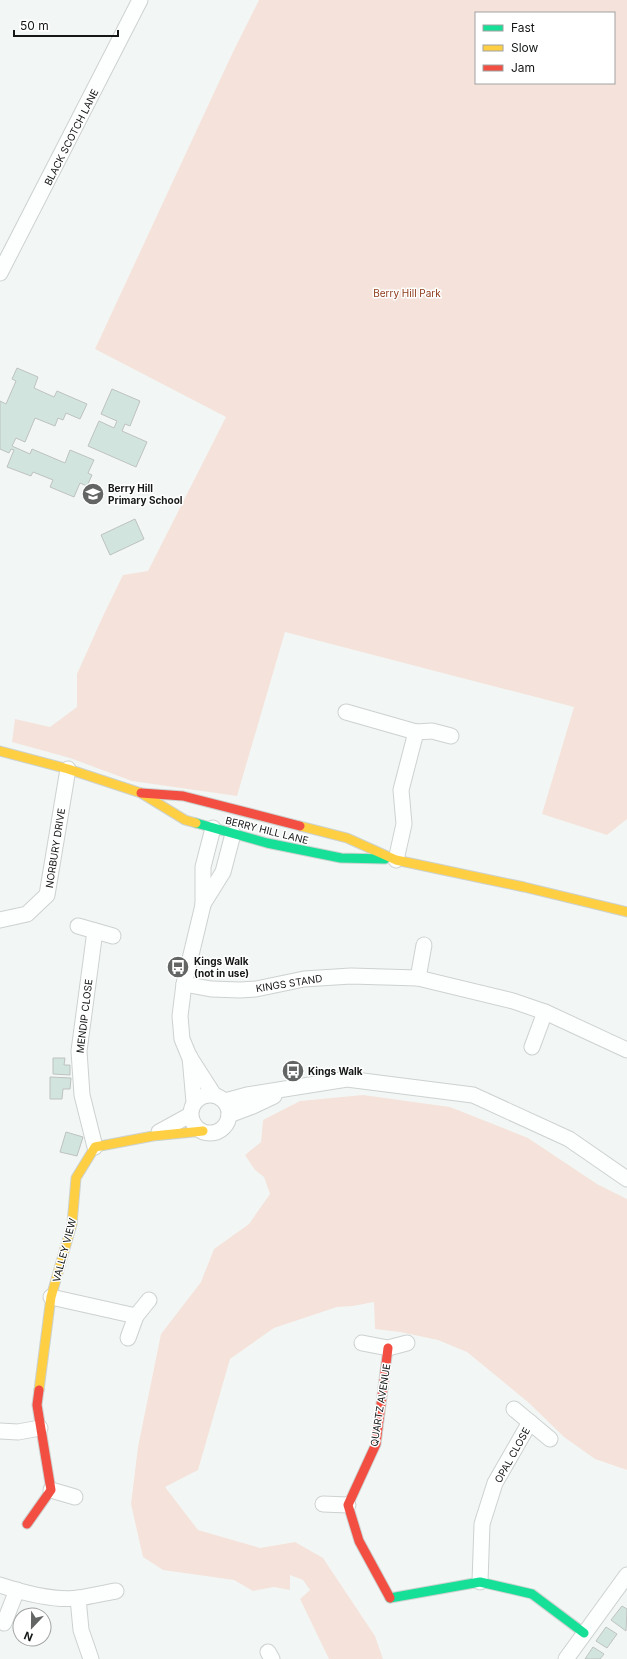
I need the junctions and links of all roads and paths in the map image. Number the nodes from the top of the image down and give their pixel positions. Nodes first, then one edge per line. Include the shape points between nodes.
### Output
1 (140, 0) edge
2 (0, 273) edge
3 (346, 712) dead end
4 (416, 732) junction
5 (450, 736) dead end
6 (0, 751) edge
7 (68, 769) junction
8 (141, 794) junction
9 (182, 806) dead end
10 (230, 808) junction
11 (222, 824) junction
12 (396, 860) junction
13 (203, 905) junction
14 (627, 912) edge
15 (0, 920) edge
16 (78, 926) dead end
17 (95, 931) junction
18 (113, 936) dead end
19 (424, 945) dead end
20 (418, 978) junction
21 (184, 984) junction
22 (545, 1012) junction
23 (532, 1047) dead end
24 (627, 1050) edge
25 (190, 1056) junction
26 (223, 1104) junction
27 (192, 1109) junction
28 (203, 1131) junction
29 (152, 1136) junction
30 (95, 1148) junction
31 (627, 1179) edge
32 (51, 1297) junction
33 (148, 1300) dead end
34 (136, 1316) junction
35 (128, 1338) dead end
36 (362, 1343) dead end
37 (407, 1343) dead end
38 (388, 1348) junction
39 (514, 1409) dead end
40 (530, 1422) junction
41 (40, 1428) junction
42 (0, 1431) edge
43 (550, 1439) dead end
44 (51, 1490) junction
45 (75, 1497) dead end
46 (323, 1504) dead end
47 (348, 1505) junction
48 (27, 1524) dead end
49 (627, 1575) edge
50 (480, 1582) junction
51 (0, 1585) edge
52 (17, 1590) junction
53 (116, 1591) dead end
54 (78, 1598) junction
55 (4, 1623) dead end
56 (584, 1633) junction
57 (91, 1659) edge
58 (566, 1659) edge

1 - 2 street, BLACK SCOTCH LANE
3 - 4 street
4 - 5 street via 432,731
4 - 12 street via 401,790 404,824
6 - 7 street, BERRY HILL LANE
7 - 8 street, BERRY HILL LANE
7 - 15 street, NORBURY DRIVE via 47,895 28,914
8 - 9 street
8 - 10 street, BERRY HILL LANE via 182,796
8 - 11 street, BERRY HILL LANE via 185,820
10 - 11 street
10 - 12 street, BERRY HILL LANE via 347,838
11 - 12 street, BERRY HILL LANE via 267,843 341,858
11 - 13 street via 203,867
11 - 13 street via 223,872
12 - 14 street, BERRY HILL LANE
13 - 21 street
16 - 17 street
17 - 18 street
17 - 30 street, MENDIP CLOSE via 79,1051 82,1094
19 - 20 street
20 - 21 street, KINGS STAND via 343,976 304,979 240,990 211,989
20 - 22 street, KINGS STAND via 513,1001
21 - 25 street via 180,1016 182,1039
22 - 23 street
22 - 24 street, KINGS STAND
25 - 26 street
25 - 27 street
26 - 27 street via 201,1096
26 - 28 street via 228,1121 223,1128 215,1132
26 - 31 street via 247,1095 347,1080 473,1095 569,1139
27 - 28 street via 192,1122
27 - 29 street
28 - 29 street
29 - 30 street
30 - 32 street, VALLEY VIEW via 76,1178 72,1224
32 - 34 street
32 - 41 street, VALLEY VIEW via 37,1405
33 - 34 street
34 - 35 street
36 - 38 street
37 - 38 street
38 - 47 street, QUARTZ AVENUE via 376,1444
39 - 40 street, OPAL CLOSE
40 - 43 street, OPAL CLOSE
40 - 50 street, OPAL CLOSE via 495,1483 482,1524
41 - 42 street via 18,1432
41 - 44 street, VALLEY VIEW
44 - 45 street
44 - 48 street
46 - 47 street
47 - 50 street via 359,1541 390,1598
49 - 56 street
50 - 56 street via 532,1594
51 - 52 street
52 - 54 street via 57,1598
52 - 55 street
53 - 54 street
54 - 57 street via 81,1630
56 - 58 street

